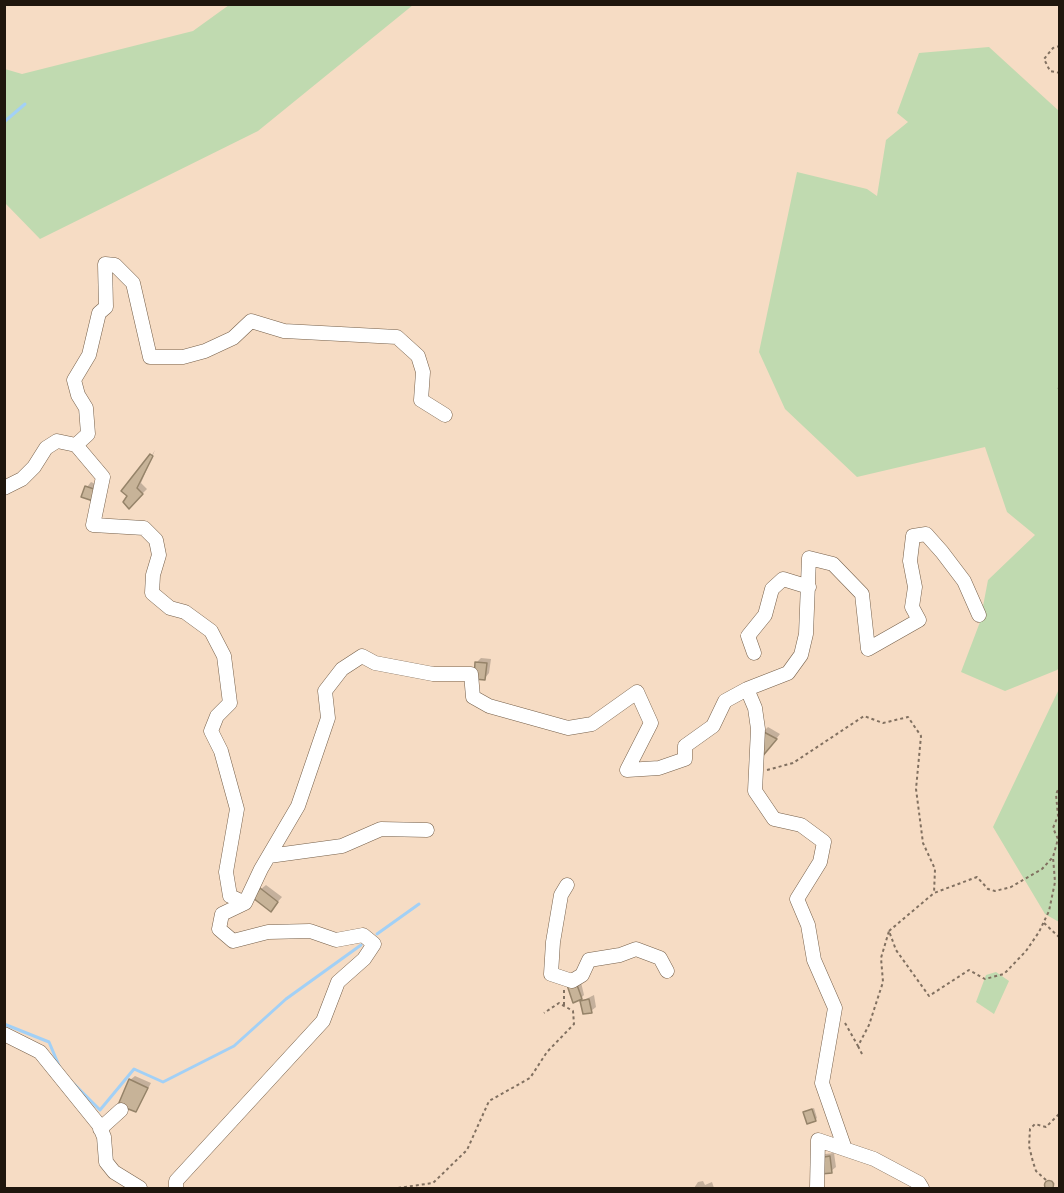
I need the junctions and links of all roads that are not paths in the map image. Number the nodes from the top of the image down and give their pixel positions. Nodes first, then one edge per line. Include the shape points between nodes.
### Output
1 (445, 415) dead end
2 (76, 445) junction
3 (4, 488) edge
4 (808, 587) junction
5 (979, 615) dead end
6 (754, 653) dead end
7 (747, 689) junction
8 (427, 830) dead end
9 (269, 856) junction
10 (567, 885) dead end
11 (245, 903) junction
12 (667, 971) dead end
13 (4, 1034) edge
14 (121, 1110) dead end
15 (100, 1129) junction
16 (845, 1149) junction
17 (140, 1188) edge
18 (176, 1188) edge
19 (817, 1188) edge
20 (922, 1188) edge

1 - 2 street via 421,400 423,372 418,356 397,337 284,331 250,321 233,338 205,351 183,357 150,357 133,283 115,265 105,264 106,307 99,313 89,355 74,380 86,408 88,434
2 - 3 street via 57,441 46,448 22,479
2 - 11 street via 103,477 93,525 144,528 156,540 159,555 152,593 211,631 224,656 230,703 217,716 211,731 221,751 237,809 226,872 230,896
4 - 5 street via 809,558 833,564 862,594 868,649 919,620 912,607 915,587 910,561 913,536 926,534 964,581
4 - 6 street via 783,579 771,590 765,615 748,636
4 - 7 street via 801,655 788,673
7 - 9 street via 725,701 713,726 685,746 685,759 660,768 627,770 651,723 637,692 591,724 568,728 489,706 474,697 471,674 433,674 375,663 362,656 342,669 325,692 328,718 298,806
7 - 16 street via 758,729 755,791 774,819 801,825 824,842 820,862 797,899 808,925 814,960 835,1008 822,1083
8 - 9 street via 381,829 342,846
9 - 11 street
10 - 12 street via 561,896 551,974 572,981 582,975 589,960 636,949 660,958
11 - 18 street via 222,914 219,929 232,941 268,932 310,931 336,939 363,935 374,944 364,959 338,982 323,1021 176,1181
13 - 15 street via 40,1052
14 - 15 street
15 - 17 street via 106,1162 114,1172
16 - 19 street via 818,1140
16 - 20 street via 874,1159

